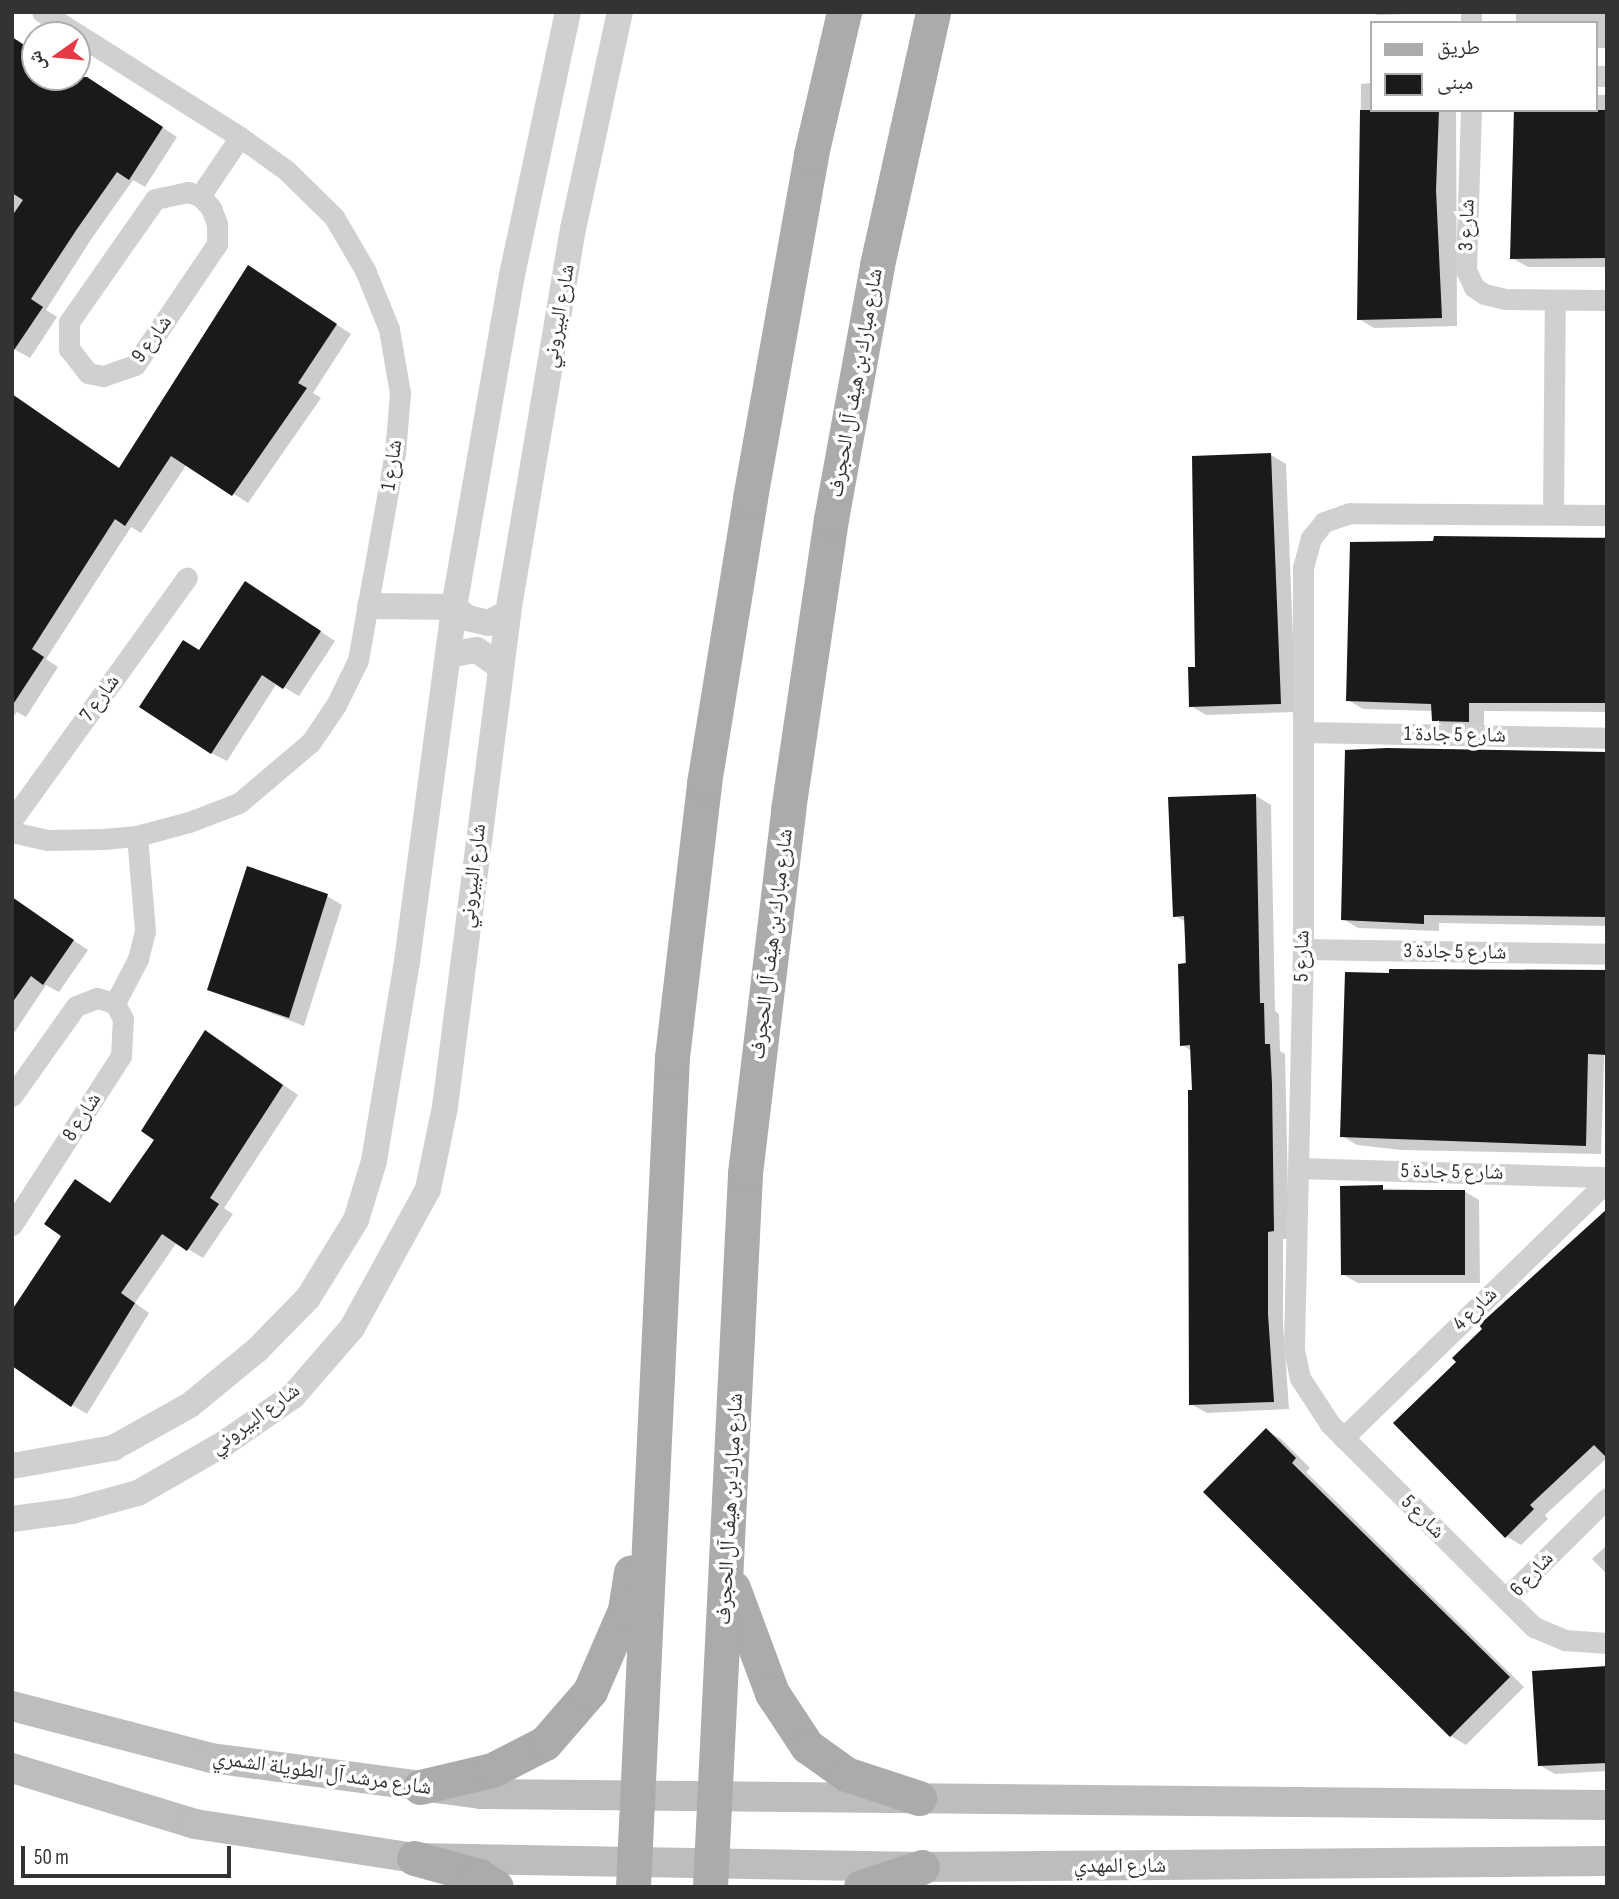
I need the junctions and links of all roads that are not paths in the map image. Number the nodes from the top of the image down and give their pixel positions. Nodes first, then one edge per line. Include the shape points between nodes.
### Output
1 (42, 12) edge
2 (568, 12) edge
3 (620, 12) edge
4 (844, 12) edge
5 (933, 12) edge
6 (1471, 112) edge
7 (240, 137) junction
8 (200, 197) junction
9 (1555, 300) junction
10 (1607, 300) edge
11 (1553, 514) junction
12 (1607, 515) edge
13 (187, 577) dead end
14 (370, 606) junction
15 (454, 607) junction
16 (508, 613) junction
17 (447, 656) junction
18 (500, 667) junction
19 (1303, 732) junction
20 (1607, 738) edge
21 (12, 820) edge
22 (12, 832) edge
23 (137, 836) junction
24 (1303, 949) junction
25 (1607, 954) edge
26 (115, 1003) junction
27 (12, 1096) edge
28 (1298, 1168) junction
29 (1607, 1179) edge
30 (12, 1225) edge
31 (654, 1431) junction
32 (1343, 1438) junction
33 (12, 1466) edge
34 (1607, 1498) edge
35 (12, 1519) edge
36 (728, 1573) junction
37 (1506, 1598) junction
38 (1607, 1643) edge
39 (12, 1706) edge
40 (12, 1768) edge
41 (421, 1787) junction
42 (638, 1797) junction
43 (919, 1798) junction
44 (714, 1799) junction
45 (1607, 1805) edge
46 (414, 1858) junction
47 (1607, 1861) edge
48 (922, 1867) junction
49 (633, 1874) edge
50 (711, 1874) edge
51 (496, 1887) edge
52 (861, 1887) edge

1 - 7 street, شارع 1
2 - 15 street via 512,275
3 - 16 street, شارع البيروني via 573,229
4 - 31 main road via 811,153 704,783 672,1057
5 - 36 main road, شارع مبارك بن هيف آل الحجرف via 880,251 831,519 788,810 745,1173
6 - 9 street, شارع 3 via 1466,270 1484,294
7 - 8 street
7 - 14 street, شارع 1 via 286,170 334,217 365,270 389,329 400,393
8 - 8 street, شارع 9 via 171,193 155,199 69,322 69,349 88,373 103,376 135,365 217,244 217,224
9 - 10 street, شارع 3
9 - 11 street
11 - 12 street, شارع 5
11 - 19 street, شارع 5 via 1350,513 1324,522 1311,538 1303,567
13 - 21 street, شارع 7
14 - 15 street
14 - 23 street, شارع 1 via 358,660 336,705 311,741 239,803
15 - 16 street via 476,622 488,623
15 - 17 street
16 - 18 street, شارع البيروني
17 - 18 street via 477,650
17 - 33 street via 408,961 373,1161 356,1220 308,1298 257,1350 190,1405 113,1448
18 - 35 street, شارع البيروني via 445,1107 428,1189 395,1256 352,1328 293,1396 225,1443 138,1493 72,1511
19 - 20 street, شارع 5 جادة 1
19 - 24 street, شارع 5
22 - 23 street, شارع 1 via 47,839
23 - 26 street via 145,931 138,959
24 - 25 street, شارع 5 جادة 3
24 - 28 street, شارع 5
26 - 27 street via 97,998 76,1006
26 - 30 street, شارع 8 via 123,1019 121,1056
28 - 29 street, شارع 5 جادة 5
28 - 32 street, شارع 5 via 1294,1350 1313,1404
29 - 32 street, شارع 4
31 - 41 main road via 625,1610 590,1691 545,1744 492,1770
31 - 42 main road
32 - 37 street, شارع 5
34 - 37 street, شارع 6
36 - 43 main road via 772,1693 807,1746 846,1774
36 - 44 main road, شارع مبارك بن هيف آل الحجرف
37 - 38 street, شارع 6 via 1534,1627 1565,1640
39 - 41 main road, شارع مرشد آل الطويلة الشمري via 211,1758
40 - 46 main road via 195,1824
41 - 42 main road, شارع مرشد آل الطويلة الشمري via 481,1794
42 - 44 main road
42 - 49 main road
43 - 44 main road
43 - 45 main road
44 - 50 main road, شارع مبارك بن هيف آل الحجرف
46 - 49 main road
46 - 51 main road via 479,1876
47 - 48 main road, شارع المهدي
48 - 50 main road, شارع المهدي
48 - 52 main road
49 - 50 main road, شارع المهدي

